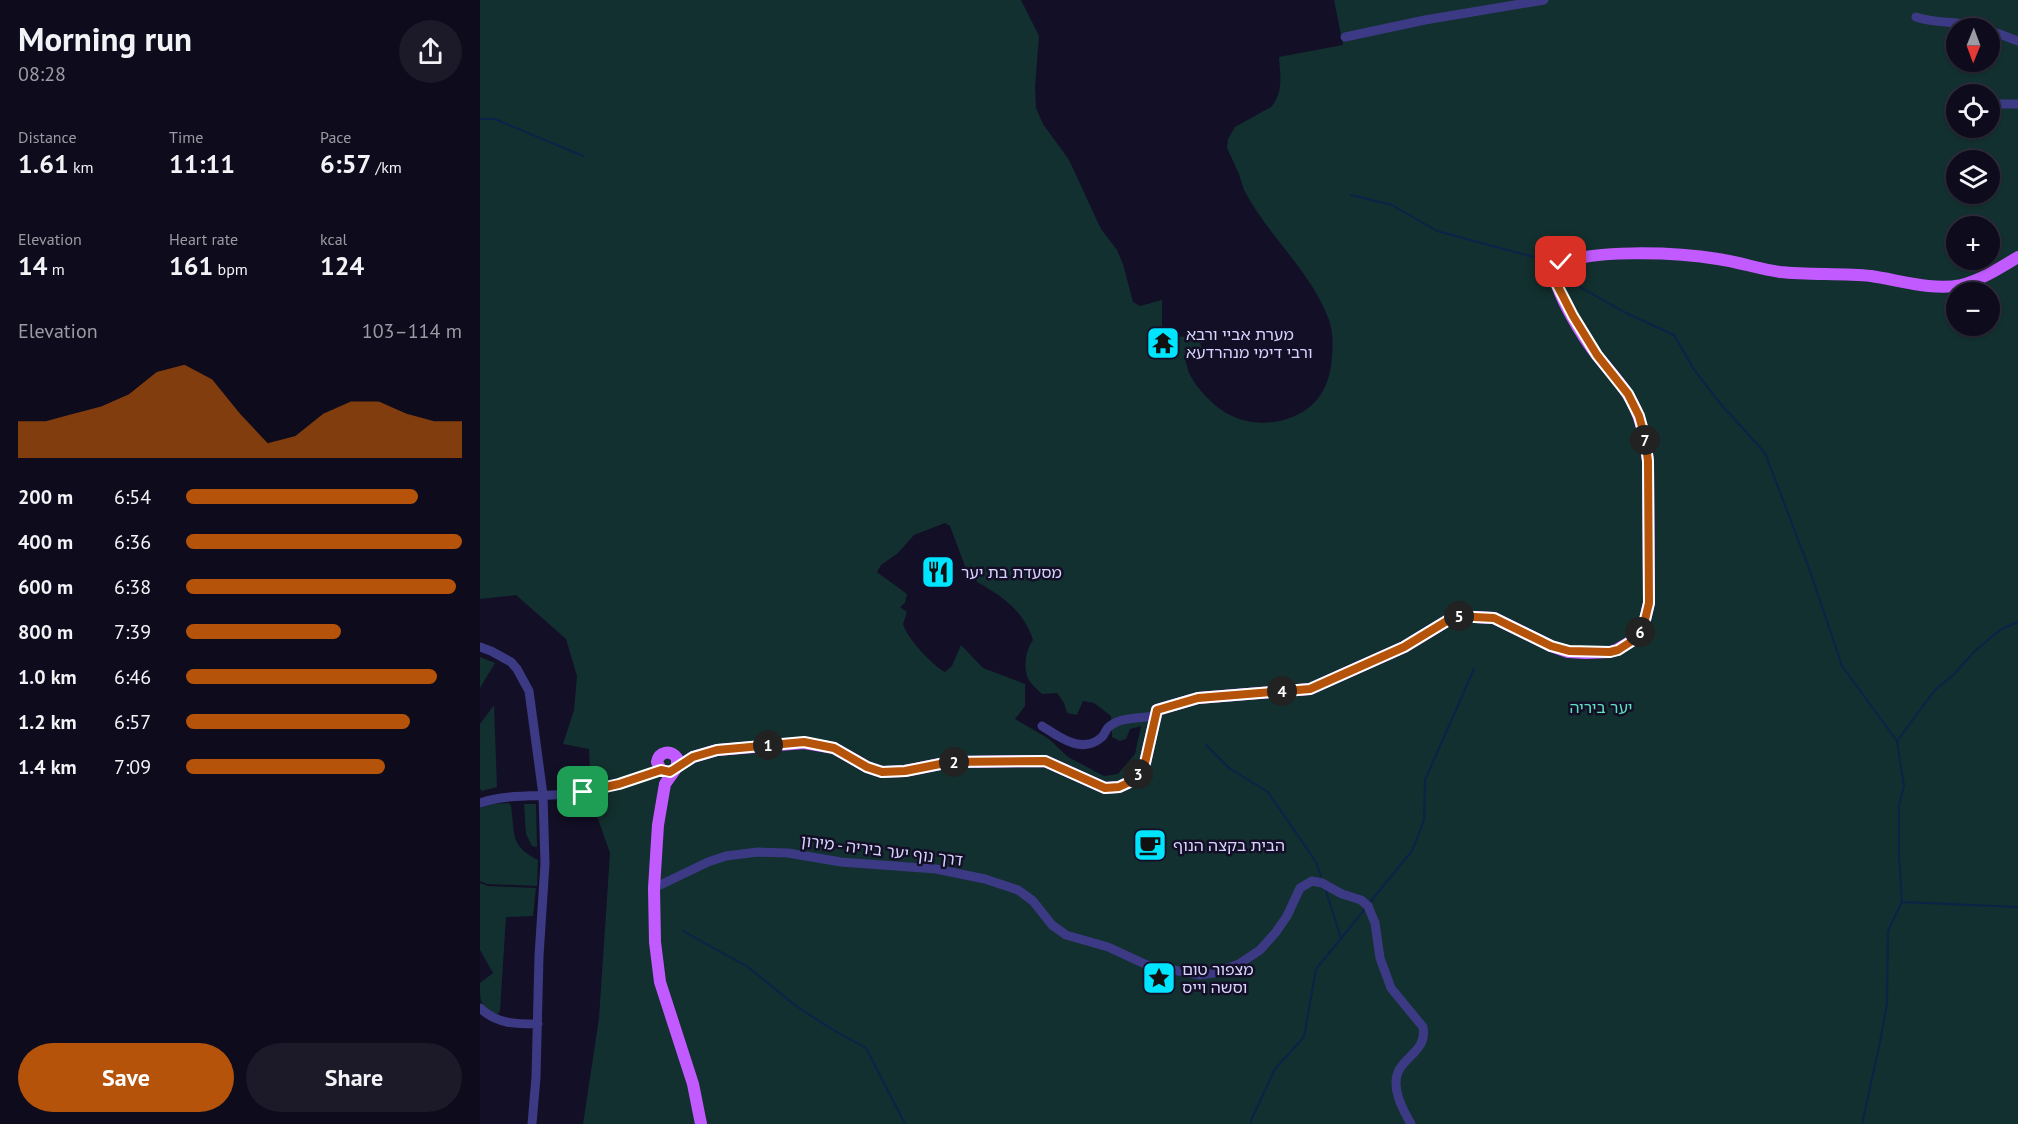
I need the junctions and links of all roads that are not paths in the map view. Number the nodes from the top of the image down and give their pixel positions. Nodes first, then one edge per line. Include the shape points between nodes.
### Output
1 (1544, 0) edge
2 (1916, 17) dead end
3 (1946, 22) edge
4 (2000, 34) edge
5 (1345, 37) dead end
6 (2017, 41) edge
7 (2000, 104) edge
8 (2018, 104) edge
9 (2018, 258) edge
10 (480, 647) edge
11 (1156, 716) junction
12 (1042, 726) dead end
13 (668, 766) junction
14 (543, 795) junction
15 (480, 803) edge
16 (654, 888) junction
17 (480, 1008) edge
18 (538, 1024) junction
19 (532, 1124) edge
20 (701, 1124) edge
21 (1411, 1124) edge

1 - 5 street
2 - 3 street
4 - 6 street
7 - 8 street
9 - 11 main road via 1960,285 1932,286 1857,275 1777,272 1717,259 1671,255 1598,254 1561,262 1553,268 1561,296 1597,355 1628,394 1645,438 1649,603 1643,628 1635,639 1610,652 1569,651 1494,618 1455,616 1404,647 1310,689 1198,698 1157,710
10 - 14 street via 511,663 529,691
11 - 12 street via 1120,721 1109,726 1101,737 1077,744 1066,742
11 - 13 main road via 1145,763 1134,780 1119,787 1105,788 1045,761 950,762 882,772 834,748 804,742 725,749
13 - 14 street via 610,787
13 - 16 main road
14 - 15 street
14 - 18 street via 545,864
16 - 20 main road via 660,982 693,1084
16 - 21 street, דרך נוף יער ביריה - מירון via 708,862 758,852 936,869 1018,890 1052,926 1066,935 1108,947 1147,965 1200,975 1239,964 1260,950 1287,916 1304,883 1322,883 1368,906 1390,988 1423,1027 1422,1042 1399,1071 1396,1086
17 - 18 street via 507,1023
18 - 19 street

